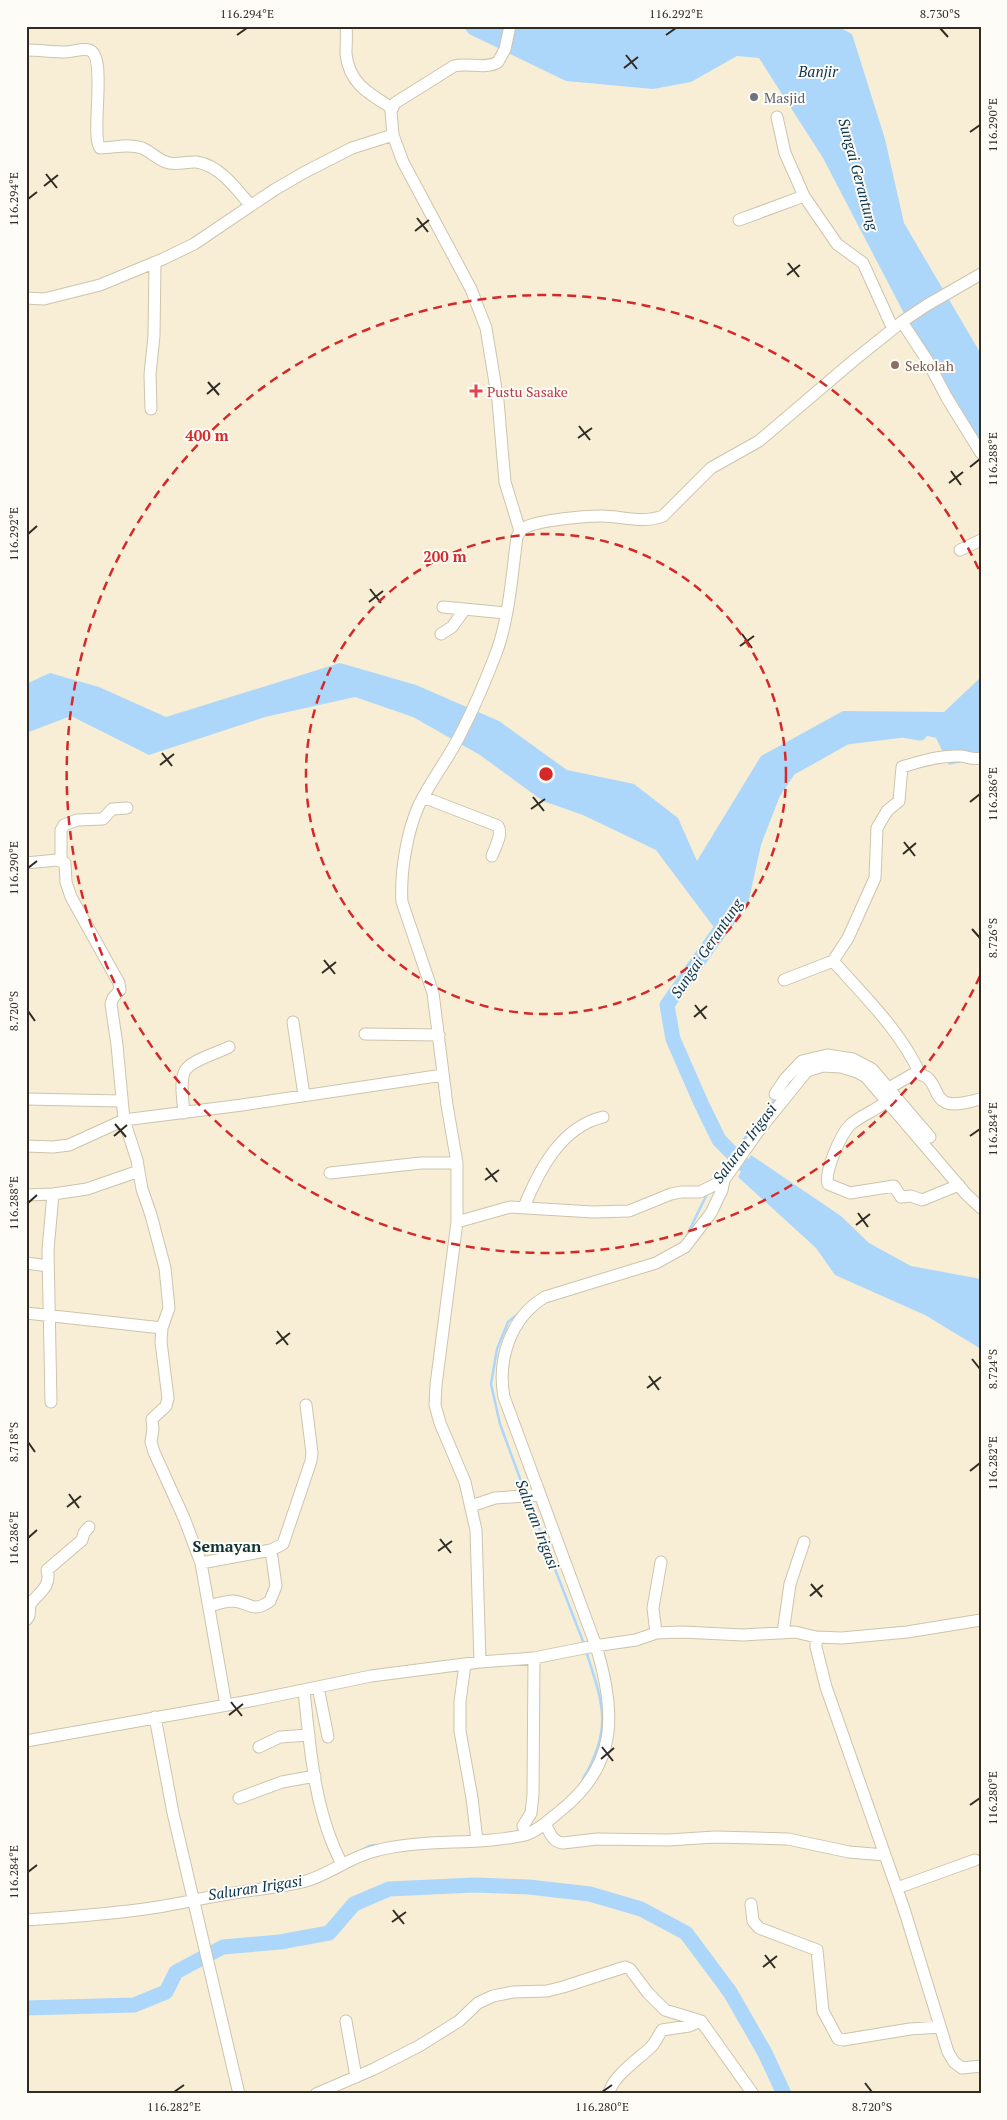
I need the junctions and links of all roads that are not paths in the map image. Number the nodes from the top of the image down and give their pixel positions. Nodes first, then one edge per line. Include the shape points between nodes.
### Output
1 (346, 26) edge
2 (510, 26) edge
3 (26, 50) edge
4 (392, 108) junction
5 (777, 117) dead end
6 (393, 134) junction
7 (804, 196) junction
8 (250, 205) junction
9 (739, 220) dead end
10 (155, 263) junction
11 (981, 274) edge
12 (26, 298) edge
13 (899, 324) junction
14 (151, 409) dead end
15 (981, 453) edge
16 (520, 531) junction
17 (981, 540) edge
18 (960, 550) dead end
19 (443, 607) dead end
20 (464, 609) junction
21 (506, 613) junction
22 (441, 634) dead end
23 (981, 758) edge
24 (423, 796) junction
25 (127, 808) dead end
26 (492, 856) dead end
27 (61, 860) junction
28 (26, 863) edge
29 (833, 961) junction
30 (784, 980) dead end
31 (293, 1022) dead end
32 (365, 1034) dead end
33 (439, 1035) junction
34 (229, 1047) dead end
35 (920, 1074) junction
36 (443, 1075) junction
37 (789, 1083) junction
38 (884, 1093) junction
39 (775, 1094) dead end
40 (304, 1096) junction
41 (26, 1098) edge
42 (981, 1099) edge
43 (121, 1101) junction
44 (184, 1113) junction
45 (603, 1117) dead end
46 (124, 1120) junction
47 (930, 1137) dead end
48 (26, 1146) edge
49 (457, 1163) junction
50 (139, 1171) junction
51 (330, 1173) dead end
52 (718, 1183) junction
53 (959, 1185) junction
54 (53, 1194) junction
55 (26, 1195) edge
56 (524, 1207) junction
57 (981, 1208) edge
58 (456, 1222) junction
59 (26, 1263) edge
60 (48, 1266) junction
61 (26, 1313) edge
62 (50, 1315) junction
63 (162, 1328) junction
64 (51, 1402) dead end
65 (306, 1405) dead end
66 (540, 1496) junction
67 (471, 1506) junction
68 (89, 1526) dead end
69 (804, 1542) dead end
70 (271, 1550) junction
71 (661, 1562) dead end
72 (202, 1563) junction
73 (209, 1606) junction
74 (26, 1620) edge
75 (981, 1620) edge
76 (656, 1633) junction
77 (783, 1633) junction
78 (816, 1637) junction
79 (592, 1647) junction
80 (534, 1658) junction
81 (480, 1662) junction
82 (465, 1664) junction
83 (318, 1687) junction
84 (304, 1690) junction
85 (226, 1705) junction
86 (155, 1718) junction
87 (309, 1735) junction
88 (328, 1736) dead end
89 (26, 1741) edge
90 (259, 1747) dead end
91 (314, 1776) junction
92 (239, 1798) dead end
93 (545, 1824) junction
94 (525, 1831) junction
95 (476, 1837) junction
96 (885, 1855) junction
97 (975, 1860) dead end
98 (340, 1861) junction
99 (897, 1888) junction
100 (193, 1896) junction
101 (751, 1904) dead end
102 (26, 1920) edge
103 (346, 2021) dead end
104 (701, 2021) junction
105 (940, 2027) junction
106 (981, 2066) edge
107 (356, 2077) junction
108 (240, 2094) edge
109 (316, 2094) edge
110 (609, 2094) edge
111 (754, 2094) edge

1 - 4 street via 346,53 352,74 361,88
2 - 4 street via 503,56 498,62 454,66
3 - 8 street via 92,52 96,60 99,92 97,145 100,148 134,146 166,162 196,162 212,167
4 - 6 street
5 - 7 street via 786,153
6 - 8 street via 352,148
6 - 16 street via 403,162 471,289 486,328 498,401 505,482
7 - 9 street
7 - 13 street via 837,244 863,263
8 - 10 street via 189,246
10 - 12 street via 100,286 44,299
10 - 14 street
11 - 13 street
13 - 15 street via 928,360
13 - 16 street via 759,441 711,468 663,516 634,521 599,516 542,522
16 - 21 street
17 - 18 street
19 - 20 street
20 - 21 street
20 - 22 street via 452,627
21 - 24 street via 496,654 461,734
23 - 29 street via 972,760 962,756 922,760 902,766 899,801 887,811 877,828 875,878 848,938
24 - 26 street via 498,826 500,835
24 - 33 street via 408,840 401,892 410,929 433,993
25 - 27 street via 112,809 103,819 77,820 64,825 61,830
27 - 28 street
27 - 43 street via 66,865 66,882 71,897 119,983 120,990 111,1004
29 - 30 street
29 - 35 street via 900,1037
31 - 40 street
32 - 33 street
33 - 36 street
34 - 44 street via 184,1070
35 - 38 street via 907,1076
35 - 42 street via 929,1079 945,1102
36 - 40 street
36 - 49 street
37 - 38 street via 811,1068 832,1066 861,1074
37 - 39 street
37 - 52 street via 760,1129
38 - 47 street
38 - 53 street
38 - 53 street via 849,1126 829,1167 828,1184 850,1193 894,1186 901,1197 922,1200
40 - 44 street
41 - 43 street
43 - 46 street
44 - 46 street
45 - 56 street via 576,1128 564,1140 543,1168
46 - 48 street via 69,1145
46 - 50 street
49 - 51 street via 421,1163
49 - 58 street
50 - 54 street via 97,1187
50 - 63 street via 165,1268 169,1302
52 - 56 street via 700,1192 672,1194 629,1211
52 - 66 street via 722,1190 711,1213 684,1247 656,1263 545,1297 514,1326 502,1369 503,1390
53 - 57 street
54 - 55 street
54 - 60 street
56 - 58 street via 495,1210
58 - 67 street via 435,1405
59 - 60 street
60 - 62 street
61 - 62 street
62 - 63 street
62 - 64 street
63 - 72 street via 161,1357 168,1398 166,1406 152,1419 152,1448
65 - 70 street via 311,1461 285,1540
66 - 67 street via 495,1498
66 - 79 street
67 - 81 street via 476,1530
68 - 74 street via 82,1540 47,1570 47,1585 30,1604
69 - 77 street via 790,1584
70 - 72 street
70 - 73 street via 276,1586 270,1601 257,1607 233,1601
71 - 76 street via 652,1608
72 - 73 street
73 - 85 street
75 - 78 street via 907,1632
76 - 77 street
76 - 79 street via 636,1640
77 - 78 street via 798,1632
78 - 96 street via 829,1695
79 - 80 street
79 - 93 street via 608,1693 610,1718 607,1741 587,1785
80 - 81 street
80 - 94 street via 534,1794
81 - 82 street
82 - 83 street via 371,1676
82 - 95 street via 460,1731
83 - 84 street
83 - 88 street
84 - 85 street
84 - 87 street
85 - 86 street
86 - 89 street
86 - 100 street
87 - 90 street via 282,1736
87 - 91 street
91 - 92 street via 282,1782
91 - 98 street via 325,1825
93 - 94 street
93 - 96 street via 553,1838 563,1843 597,1839 788,1839 849,1852
94 - 95 street
95 - 98 street via 380,1849
96 - 99 street
97 - 99 street
98 - 100 street via 309,1880 297,1883
99 - 105 street
100 - 102 street via 158,1907 74,1918
100 - 108 street
101 - 105 street via 753,1921 759,1928 817,1950 822,2011 838,2039
103 - 107 street
104 - 107 street via 665,2010 625,1967 547,1991 492,1996 419,2046
104 - 110 street via 662,2030 653,2045 624,2071
104 - 111 street
105 - 106 street via 954,2062 962,2068
107 - 109 street

